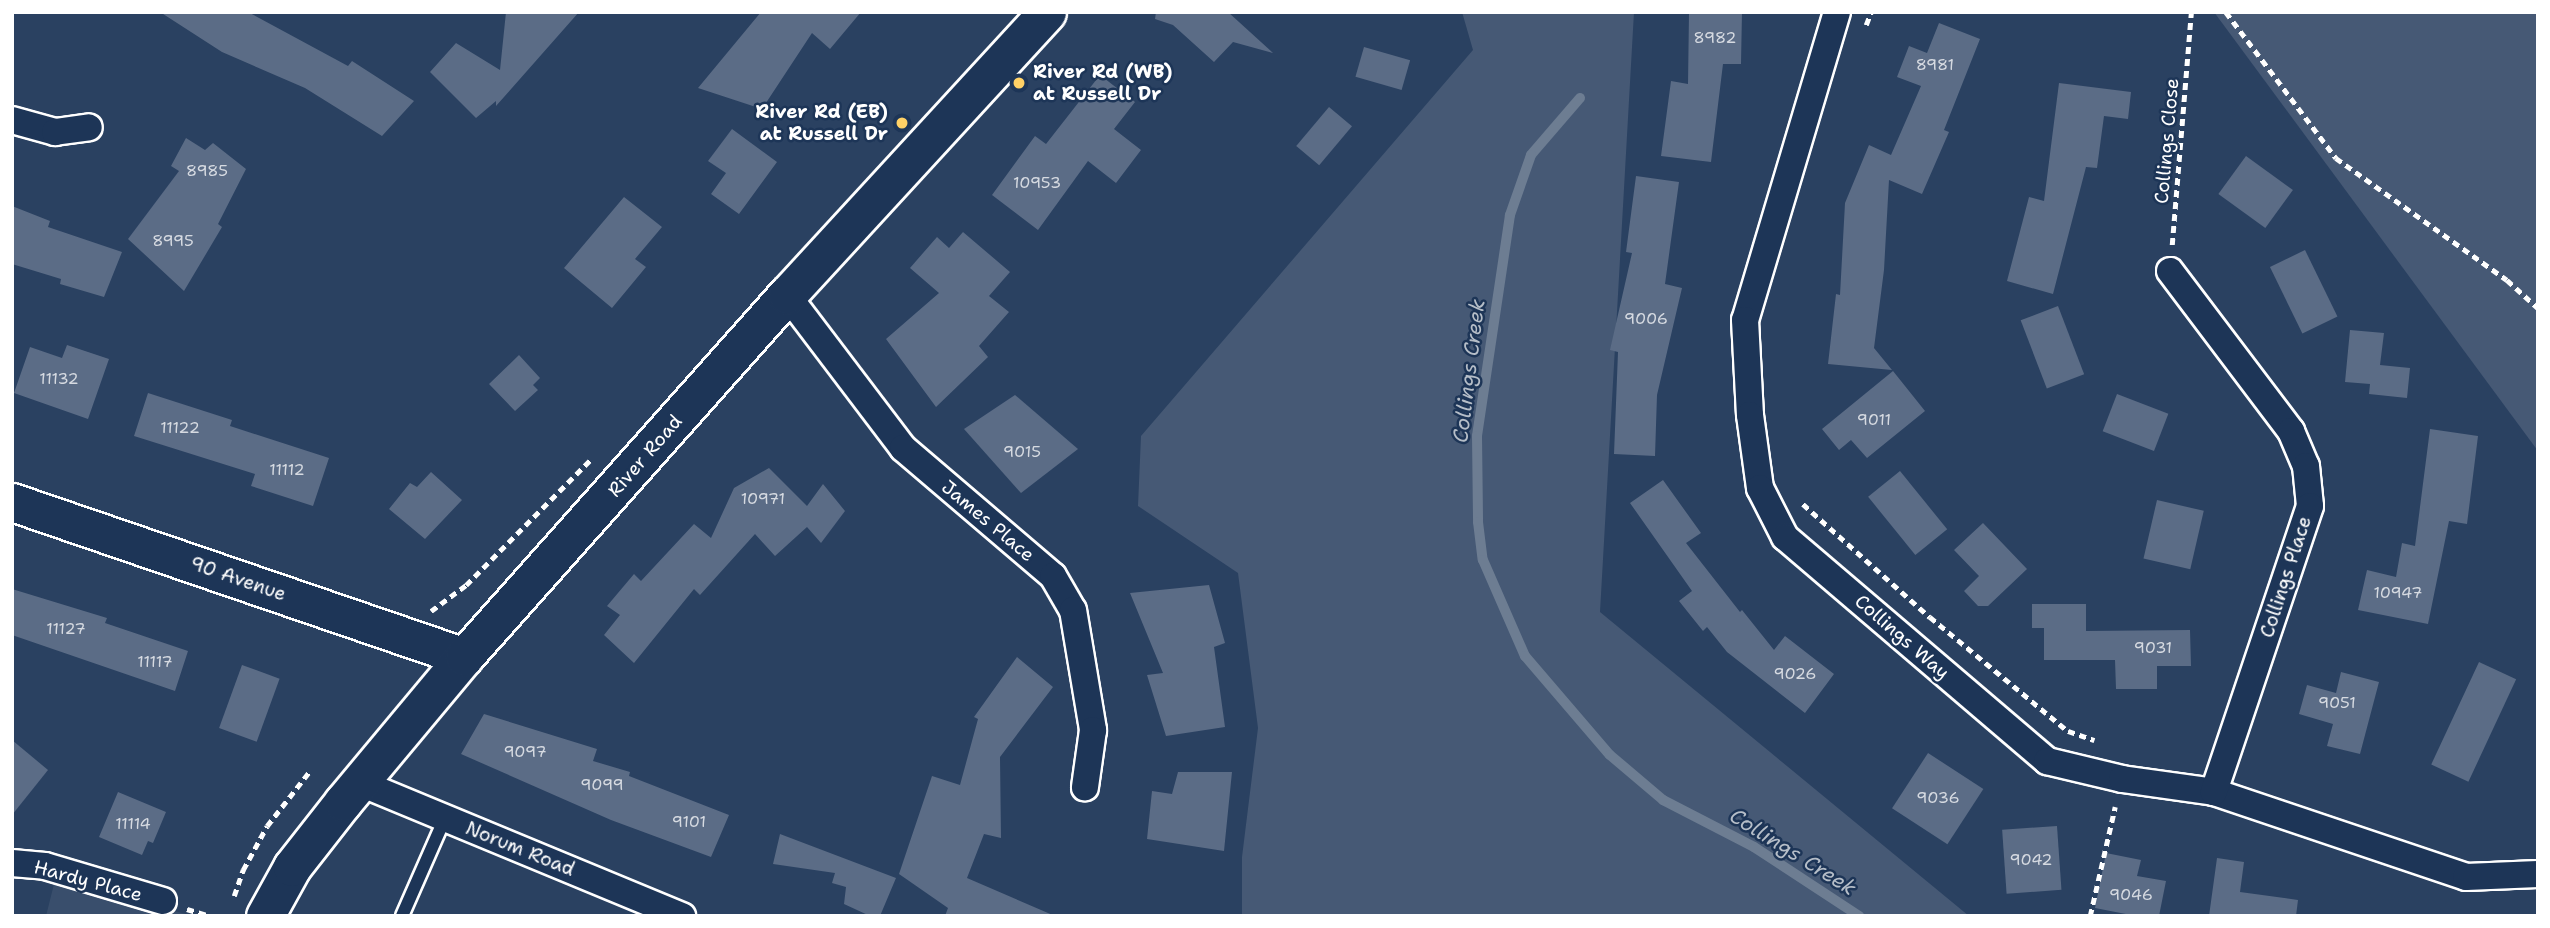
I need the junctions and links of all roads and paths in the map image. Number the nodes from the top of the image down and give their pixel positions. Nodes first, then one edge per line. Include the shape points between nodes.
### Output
1 (1047, 12) edge
2 (1837, 12) edge
3 (1871, 12) edge
4 (2191, 12) edge
5 (2226, 12) edge
6 (1862, 38) dead end
7 (12, 120) edge
8 (89, 127) dead end
9 (2170, 271) joint
10 (787, 295) junction
11 (2538, 308) edge
12 (1798, 498) dead end
13 (12, 502) edge
14 (464, 657) junction
15 (2101, 742) dead end
16 (309, 772) dead end
17 (2122, 779) junction
18 (358, 782) junction
19 (1085, 787) dead end
20 (2214, 792) junction
21 (445, 818) junction
22 (12, 863) edge
23 (2538, 874) edge
24 (163, 901) dead end
25 (248, 910) edge
26 (402, 916) edge
27 (682, 916) edge
28 (2090, 916) edge

1 - 10 street, River Road
2 - 17 street, Collings Way via 1745,320 1760,488 1786,537 2047,761
3 - 6 path
4 - 9 path, Collings Close
5 - 11 path via 2336,158 2507,280
7 - 8 street via 55,132
9 - 20 street, Collings Place via 2291,431 2305,466 2310,506
10 - 14 street, River Road
10 - 19 street, James Place via 903,448 1053,576 1073,610 1093,730
12 - 15 path via 1930,617 2068,731
13 - 14 street, 90 Avenue
14 - 18 street, River Road
16 - 25 path via 267,825 243,870
17 - 20 street, Collings Way
17 - 28 path
18 - 21 street, Norum Road
18 - 25 street, River Road via 292,867
20 - 23 street, Collings Way via 2466,877
21 - 26 lane
21 - 27 street, Norum Road
22 - 24 street, Hardy Place via 45,866

